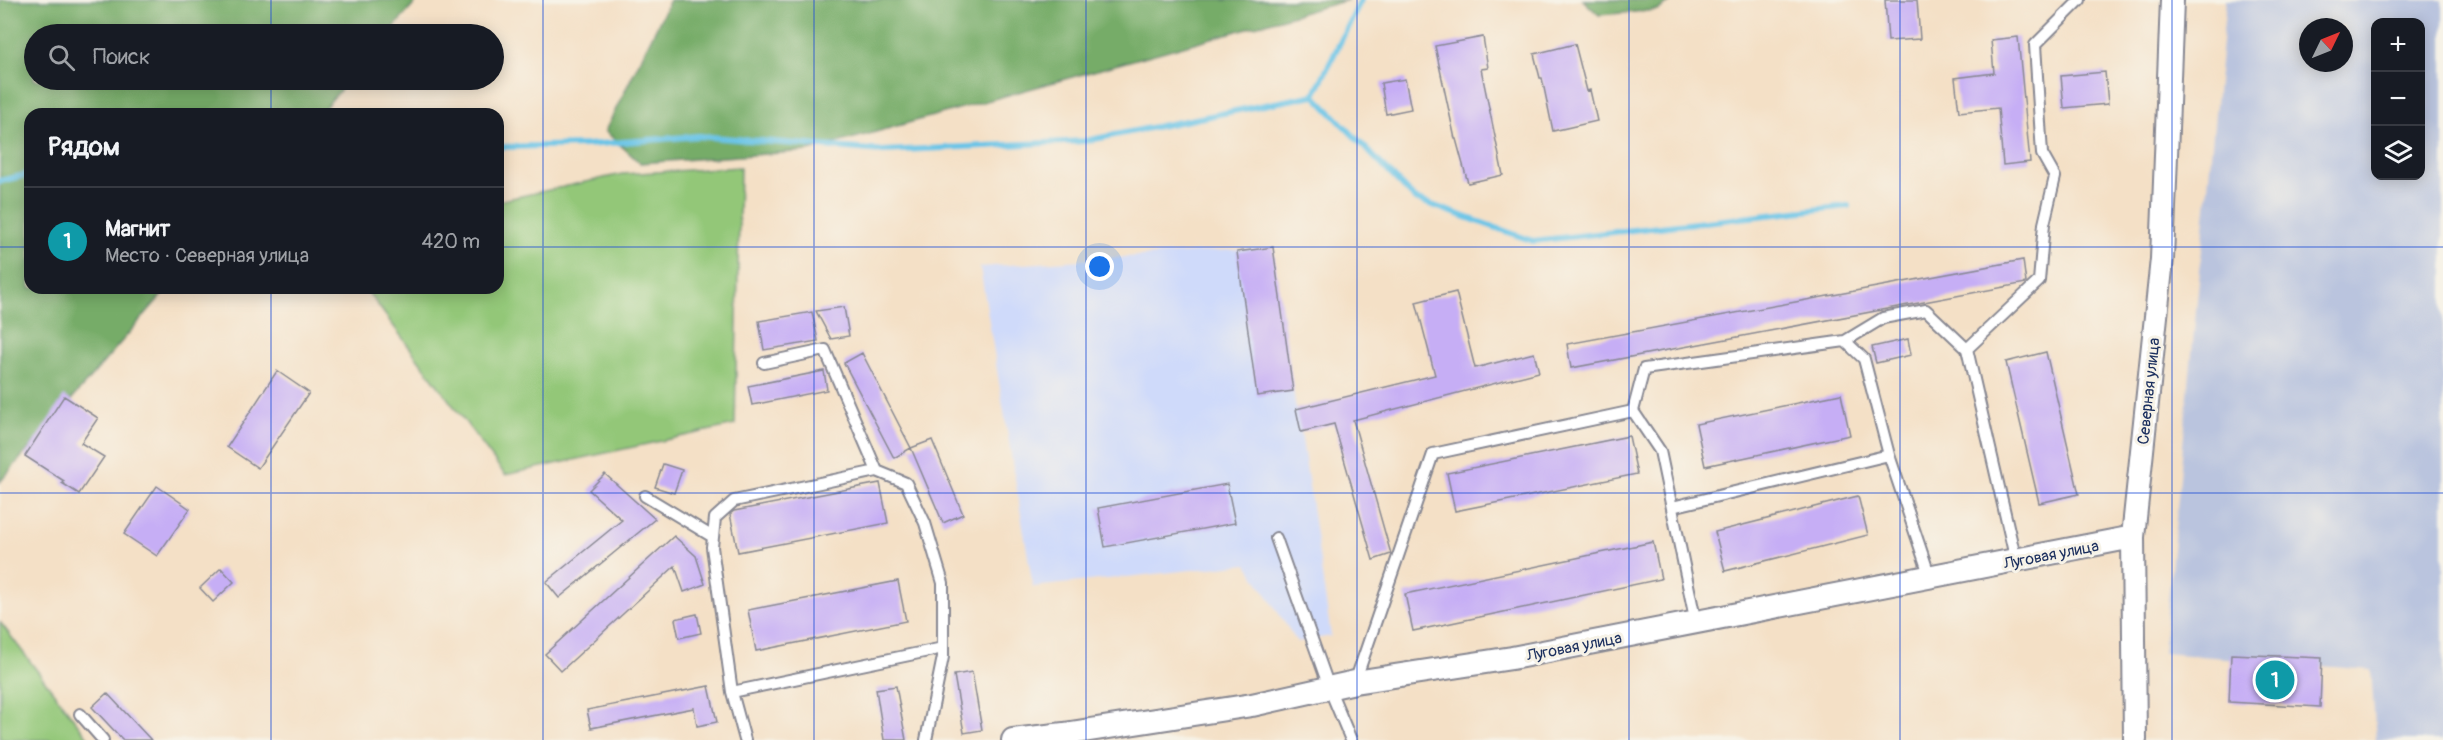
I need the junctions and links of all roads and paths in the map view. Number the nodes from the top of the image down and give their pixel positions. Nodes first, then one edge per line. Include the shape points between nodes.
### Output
1 (2080, 0) edge
2 (2172, 0) edge
3 (1845, 341) junction
4 (1967, 349) junction
5 (764, 363) dead end
6 (1633, 411) junction
7 (1889, 455) junction
8 (877, 471) junction
9 (645, 496) dead end
10 (1672, 507) junction
11 (713, 537) junction
12 (2133, 537) junction
13 (1276, 538) dead end
14 (2016, 561) junction
15 (1930, 577) junction
16 (1696, 622) junction
17 (943, 648) junction
18 (1355, 682) junction
19 (1330, 690) junction
20 (732, 692) junction
21 (80, 714) dead end
22 (103, 740) edge
23 (745, 740) edge
24 (926, 740) edge
25 (1013, 740) edge
26 (1351, 740) edge
27 (2135, 740) edge

1 - 4 lane via 2035,45 2042,154 2055,177 2044,224 2039,280
2 - 12 street, Северная улица via 2162,259
3 - 4 lane via 1883,318 1926,310
3 - 6 lane via 1644,369
3 - 7 lane via 1864,359
4 - 14 lane
5 - 8 lane via 825,351
6 - 10 lane via 1660,451
6 - 18 lane via 1433,454
7 - 10 lane
7 - 15 lane
8 - 11 lane via 734,501 715,518
8 - 17 lane via 906,483 925,523 943,583
9 - 11 lane
10 - 16 lane
11 - 20 lane
12 - 14 street, Луговая улица
12 - 27 street, Северная улица
13 - 19 lane
14 - 15 street, Луговая улица
15 - 16 street, Луговая улица
16 - 18 street, Луговая улица via 1512,658
17 - 20 lane
17 - 24 lane
18 - 19 street, Луговая улица
19 - 25 street, Луговая улица
19 - 26 lane
20 - 23 lane
21 - 22 lane

